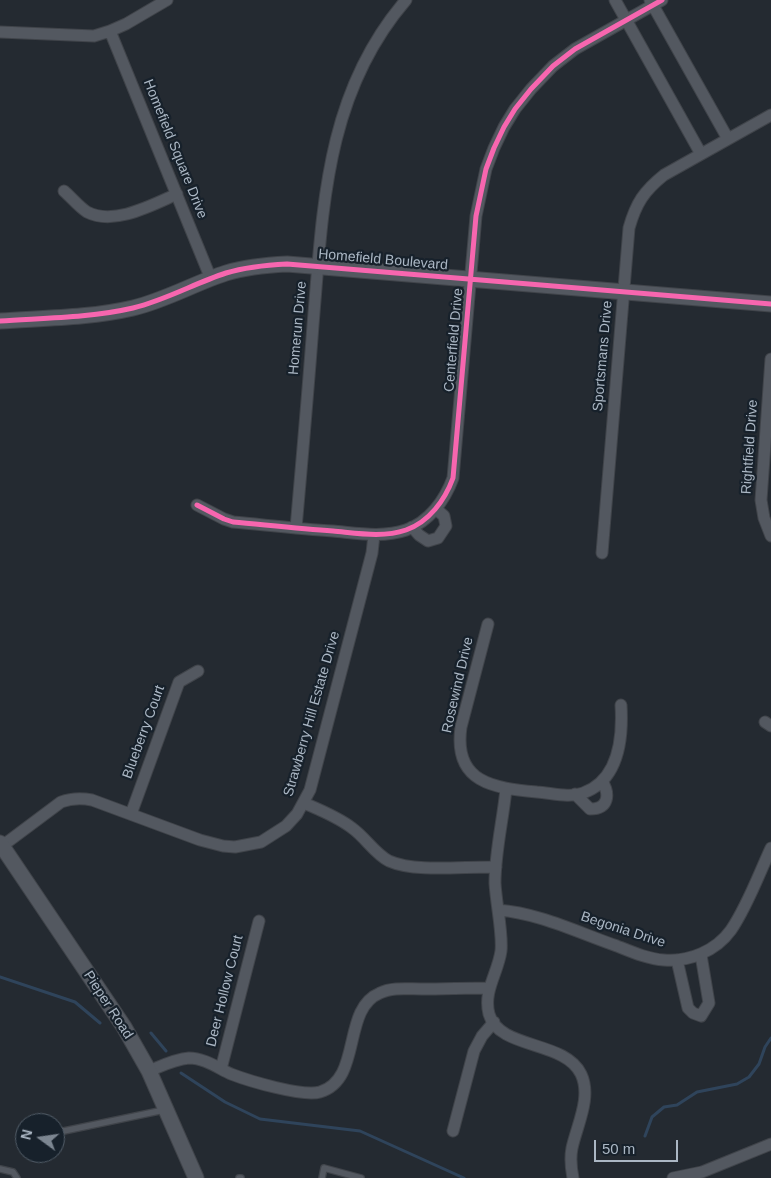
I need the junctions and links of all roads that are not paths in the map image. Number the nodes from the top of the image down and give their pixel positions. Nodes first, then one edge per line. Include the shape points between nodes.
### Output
1 (166, 0) edge
2 (406, 0) edge
3 (615, 0) edge
4 (655, 2) edge
5 (626, 20) junction
6 (110, 31) junction
7 (0, 32) edge
8 (771, 115) edge
9 (728, 139) junction
10 (701, 154) junction
11 (64, 191) dead end
12 (177, 194) junction
13 (318, 266) junction
14 (470, 278) junction
15 (211, 279) junction
16 (624, 292) junction
17 (771, 304) edge
18 (0, 321) edge
19 (771, 359) edge
20 (198, 504) dead end
21 (436, 509) junction
22 (412, 527) junction
23 (296, 528) junction
24 (374, 535) junction
25 (771, 536) edge
26 (602, 553) dead end
27 (488, 624) dead end
28 (198, 671) dead end
29 (621, 705) dead end
30 (602, 781) junction
31 (506, 789) junction
32 (580, 793) junction
33 (304, 803) junction
34 (131, 814) junction
35 (2, 847) edge
36 (771, 848) edge
37 (496, 867) junction
38 (498, 910) junction
39 (259, 921) dead end
40 (701, 954) junction
41 (677, 960) junction
42 (489, 988) junction
43 (494, 1022) junction
44 (221, 1069) junction
45 (149, 1071) junction
46 (166, 1109) junction
47 (65, 1131) edge
48 (453, 1131) dead end
49 (770, 1148) edge
50 (0, 1169) edge
51 (17, 1178) edge
52 (196, 1178) edge
53 (322, 1178) edge
54 (361, 1178) edge
55 (573, 1178) edge
56 (673, 1178) edge

1 - 6 street
2 - 13 street, Homerun Drive via 378,39 346,104 329,164
3 - 5 street
4 - 5 street, Centerfield Drive
4 - 9 street
5 - 10 street
5 - 14 street, Centerfield Drive via 553,66 531,89 504,127 486,169 480,193
6 - 7 street via 94,36
6 - 12 street, Homefield Square Drive
8 - 9 street, Sportsmans Drive
9 - 10 street, Sportsmans Drive
10 - 16 street, Sportsmans Drive via 664,175 640,198 630,228
11 - 12 street via 87,212 103,216 135,212
12 - 15 street, Homefield Square Drive
13 - 14 street, Homefield Boulevard
13 - 15 street, Homefield Boulevard via 265,265 227,272
13 - 23 street, Homerun Drive
14 - 16 street, Homefield Boulevard
14 - 21 street, Centerfield Drive via 454,478
15 - 18 street, Homefield Boulevard via 132,308
16 - 17 street, Homefield Boulevard
16 - 26 street, Sportsmans Drive
19 - 25 street, Rightfield Drive via 761,500
20 - 23 street, Centerfield Drive via 233,522
21 - 22 street, Centerfield Drive
21 - 22 street via 444,516 446,526 438,538 428,540
22 - 24 street, Centerfield Drive
23 - 24 street, Centerfield Drive
24 - 33 street, Strawberry Hill Estate Drive via 372,553
27 - 31 street, Rosewind Drive via 459,741 467,766 475,775 482,782
28 - 34 street, Blueberry Court via 179,682
29 - 30 street via 620,744 612,767
30 - 32 street
30 - 32 street via 608,789 607,798 596,809 590,808
31 - 32 street, Rosewind Drive via 568,795
31 - 37 street
33 - 34 street, Strawberry Hill Estate Drive via 276,833 261,842 234,847 200,840
33 - 37 street via 341,820 388,860 400,865 415,868
34 - 35 street, Strawberry Hill Estate Drive via 92,800 71,798 61,802
35 - 45 street, Pieper Road via 106,999
36 - 40 street, Begonia Drive via 730,931 714,947
37 - 38 street
38 - 41 street, Begonia Drive via 524,913 642,955
38 - 42 street via 501,950
39 - 44 street, Deer Hollow Court
40 - 41 street, Begonia Drive
40 - 41 street via 709,1003 701,1016 688,1008
42 - 43 street via 490,1014
42 - 44 street via 389,990 371,998 359,1016 346,1066 330,1087 320,1092 296,1091
43 - 48 street via 474,1051
43 - 55 street via 502,1032 516,1039 565,1056 581,1074 585,1087 584,1101 571,1150
44 - 45 street via 189,1058
45 - 46 street, Pieper Road
46 - 47 lane
46 - 52 street, Pieper Road
49 - 56 street via 702,1172
50 - 51 lane via 13,1172
53 - 54 lane via 324,1168

